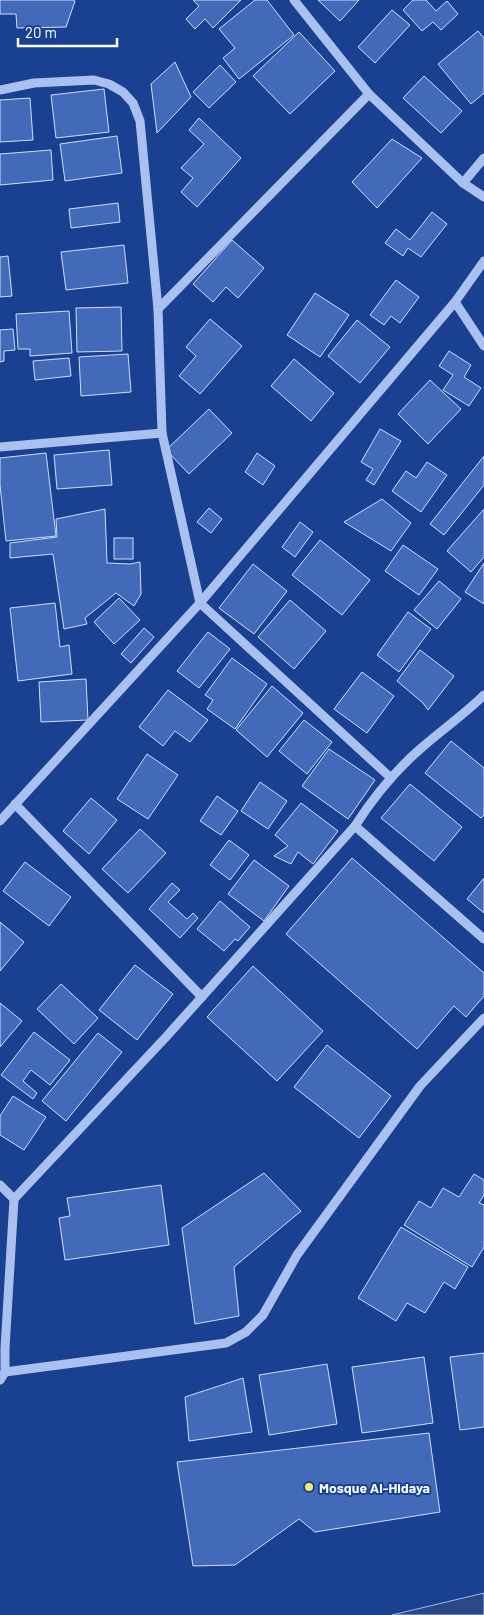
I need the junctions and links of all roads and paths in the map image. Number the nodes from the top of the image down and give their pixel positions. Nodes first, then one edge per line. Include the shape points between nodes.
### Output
1 (294, 0) edge
2 (0, 90) edge
3 (369, 94) junction
4 (484, 158) edge
5 (463, 183) junction
6 (484, 196) edge
7 (484, 261) edge
8 (455, 302) junction
9 (158, 309) junction
10 (484, 346) edge
11 (162, 433) junction
12 (0, 447) edge
13 (200, 603) junction
14 (484, 695) edge
15 (391, 778) junction
16 (15, 804) junction
17 (0, 821) edge
18 (355, 826) junction
19 (484, 940) edge
20 (202, 996) junction
21 (484, 1018) edge
22 (0, 1185) edge
23 (14, 1199) junction
24 (2, 1376) edge

1 - 3 street
2 - 9 street via 34,83 94,80 123,92 133,103 140,121
3 - 5 street
3 - 9 street
4 - 5 street
5 - 6 street
7 - 8 street
8 - 10 street
8 - 13 street
9 - 11 street
11 - 12 street
11 - 13 street
13 - 15 street
13 - 16 street
14 - 15 street
15 - 18 street
16 - 17 street
16 - 20 street
18 - 19 street
18 - 20 street
20 - 23 street
21 - 24 street via 420,1086 297,1255 264,1315 246,1332 226,1343
22 - 23 street
23 - 24 street

